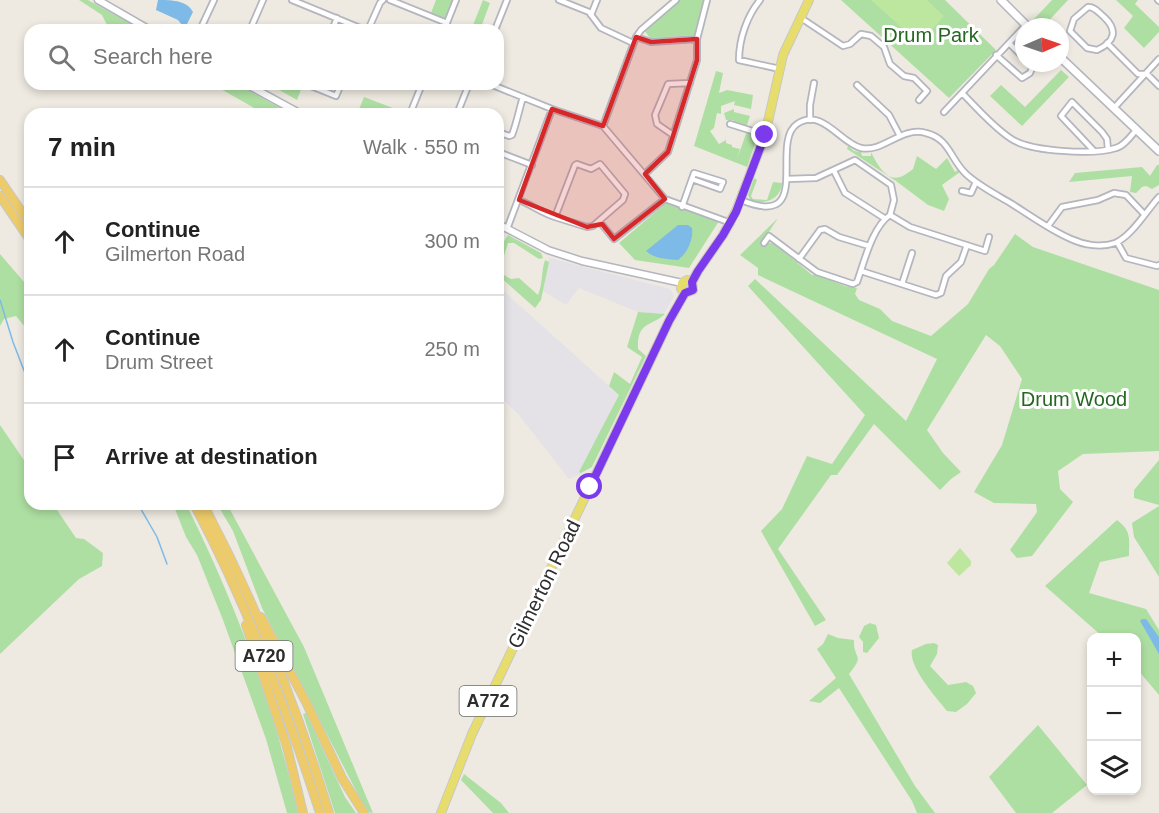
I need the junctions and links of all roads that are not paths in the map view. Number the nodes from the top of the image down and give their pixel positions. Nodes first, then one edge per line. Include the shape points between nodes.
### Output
1 (98, 0) edge
2 (214, 0) edge
3 (263, 0) edge
4 (292, 0) edge
5 (383, 0) edge
6 (390, 0) edge
7 (456, 0) edge
8 (505, 0) edge
9 (559, 0) edge
10 (597, 0) edge
11 (676, 0) edge
12 (707, 0) edge
13 (760, 0) edge
14 (809, 0) edge
15 (1001, 0) edge
16 (591, 15) junction
17 (337, 18) junction
18 (801, 18) junction
19 (1019, 18) edge
20 (447, 23) joint
21 (140, 24) edge
22 (203, 24) edge
23 (254, 24) edge
24 (334, 24) edge
25 (352, 24) edge
26 (369, 24) edge
27 (497, 24) edge
28 (1015, 37) edge
29 (697, 39) junction
30 (634, 40) junction
31 (1009, 43) junction
32 (1107, 43) junction
33 (1015, 49) edge
34 (996, 56) junction
35 (1159, 59) edge
36 (1069, 66) edge
37 (780, 69) junction
38 (1030, 72) edge
39 (1147, 74) junction
40 (690, 83) junction
41 (814, 83) dead end
42 (857, 85) dead end
43 (1159, 86) edge
44 (257, 90) edge
45 (321, 90) edge
46 (338, 90) edge
47 (420, 90) edge
48 (467, 90) edge
49 (504, 90) edge
50 (962, 93) junction
51 (523, 97) junction
52 (919, 100) dead end
53 (290, 108) edge
54 (412, 108) edge
55 (459, 108) edge
56 (1114, 108) junction
57 (552, 109) junction
58 (944, 112) dead end
59 (810, 120) junction
60 (730, 124) dead end
61 (603, 126) junction
62 (1137, 129) junction
63 (504, 134) edge
64 (673, 135) junction
65 (765, 135) junction
66 (900, 136) junction
67 (1107, 150) junction
68 (1094, 151) junction
69 (1159, 151) edge
70 (504, 154) edge
71 (532, 165) junction
72 (834, 171) junction
73 (645, 174) junction
74 (692, 179) junction
75 (787, 179) junction
76 (0, 180) edge
77 (976, 183) junction
78 (962, 192) dead end
79 (971, 193) junction
80 (0, 196) edge
81 (1159, 197) edge
82 (665, 199) junction
83 (519, 200) junction
84 (741, 200) junction
85 (975, 201) dead end
86 (682, 207) junction
87 (1144, 214) junction
88 (24, 215) edge
89 (890, 215) junction
90 (555, 217) junction
91 (884, 218) junction
92 (599, 221) junction
93 (731, 223) junction
94 (1048, 226) junction
95 (504, 227) edge
96 (507, 229) junction
97 (24, 231) edge
98 (990, 237) dead end
99 (1117, 242) junction
100 (764, 243) dead end
101 (967, 245) junction
102 (869, 246) junction
103 (912, 253) dead end
104 (799, 259) junction
105 (1159, 265) edge
106 (861, 271) junction
107 (692, 282) junction
108 (682, 283) junction
109 (902, 284) junction
110 (685, 293) junction
111 (197, 510) edge
112 (206, 510) edge
113 (225, 546) junction
114 (220, 557) junction
115 (303, 813) edge
116 (320, 813) edge
117 (329, 813) edge
118 (364, 813) edge
119 (441, 813) edge

1 - 21 street
2 - 22 street
3 - 23 street
4 - 17 street
5 - 26 street
6 - 20 street
7 - 20 street
8 - 27 street
9 - 16 street
10 - 16 street
11 - 30 street
12 - 29 street
13 - 37 street via 744,29 739,60
14 - 18 main road, A772
15 - 19 main road
16 - 30 street via 601,28
17 - 24 street
17 - 25 street
18 - 37 main road, A772
18 - 52 street via 843,46 861,34 871,36 884,47 890,64 929,89
28 - 31 street
29 - 30 street
29 - 40 street via 697,60
30 - 61 street
31 - 33 street
31 - 34 street
32 - 32 street via 1092,50 1072,33 1072,22 1084,8 1093,7 1113,26
32 - 39 street via 1138,74
34 - 38 street via 1022,78
34 - 50 street
35 - 39 street
36 - 56 main road
37 - 65 main road, A772
39 - 43 street
39 - 56 street
40 - 64 street
40 - 64 street via 668,84 655,115 657,124
41 - 59 street
42 - 66 street via 889,114
44 - 53 street
45 - 46 street via 336,96
47 - 54 street
48 - 55 street
49 - 51 street
50 - 58 street
50 - 68 street via 1011,139 1031,147
51 - 57 street
51 - 63 street via 512,135
56 - 62 main road
57 - 61 street
57 - 71 street
59 - 66 street via 823,123 860,148 871,148
59 - 75 street via 797,124 788,138
60 - 65 street
61 - 73 street
62 - 67 street via 1121,146
62 - 69 main road
64 - 73 street via 668,152
65 - 84 main road, A772
66 - 77 street via 919,132 942,140
67 - 68 street
67 - 68 street via 1102,132 1072,102 1060,116
70 - 71 street
71 - 83 street
72 - 75 street via 816,178
72 - 89 street via 855,160 891,185 894,201
72 - 91 street via 845,193
73 - 82 street
74 - 74 street via 694,172 723,182 720,189
74 - 86 street
75 - 84 street via 784,195 771,206
76 - 88 highway
77 - 79 street
77 - 94 street
78 - 79 street
79 - 85 street
80 - 97 highway
81 - 87 street
82 - 86 street
82 - 92 street via 614,239
83 - 90 street
83 - 96 street
84 - 93 main road, A772
86 - 93 street
87 - 94 street via 1126,195 1114,193 1062,207
87 - 99 street
89 - 91 street
89 - 101 street via 920,231
90 - 92 street via 586,227
90 - 92 street via 575,165 591,169 600,164 625,197
91 - 102 street
93 - 107 main road, A772
94 - 99 street via 1071,240 1093,246
95 - 96 street
96 - 108 street via 548,250 582,261
98 - 101 street via 985,251
99 - 105 street via 1126,258
100 - 104 street via 768,236
101 - 109 street via 961,262 946,276 940,293
102 - 104 street via 839,237 825,228
102 - 106 street
103 - 109 street
104 - 106 street via 817,272 855,283
106 - 109 street
107 - 108 main road
107 - 110 main road, A772 via 693,290
108 - 110 main road
110 - 119 main road, Gilmerton Road / A772 via 477,725
111 - 114 highway, A720
112 - 113 highway, A720
113 - 117 highway, A720 via 288,693
113 - 118 highway via 342,778
114 - 115 highway via 284,738
114 - 116 highway, A720 via 275,684

